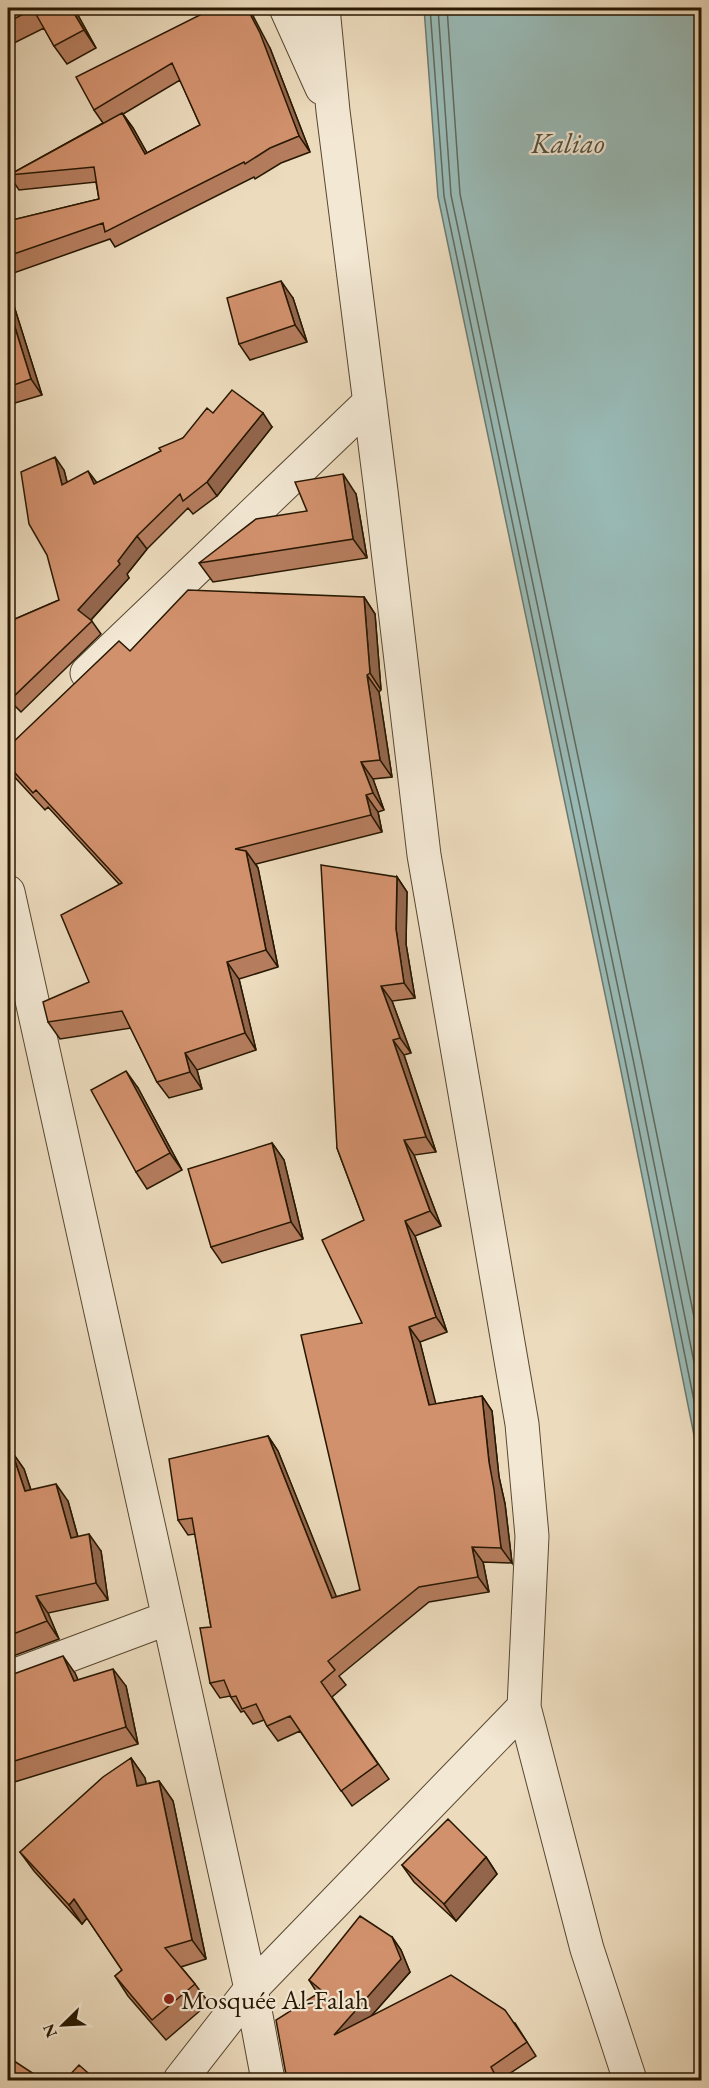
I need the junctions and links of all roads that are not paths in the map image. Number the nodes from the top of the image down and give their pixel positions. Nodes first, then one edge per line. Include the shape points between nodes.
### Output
1 (285, 8) edge
2 (323, 8) edge
3 (333, 111) junction
4 (369, 402) junction
5 (68, 692) edge
6 (8, 892) edge
7 (168, 1618) junction
8 (8, 1678) edge
9 (524, 1707) junction
10 (250, 1989) junction
11 (180, 2080) edge
12 (268, 2080) edge
13 (630, 2080) edge

1 - 3 street
2 - 3 street
3 - 4 street
4 - 5 street
4 - 9 street via 424,855 522,1424 532,1536
6 - 7 street
7 - 8 street
7 - 10 street
9 - 10 street
9 - 13 street via 587,1949
10 - 11 street
10 - 12 street

